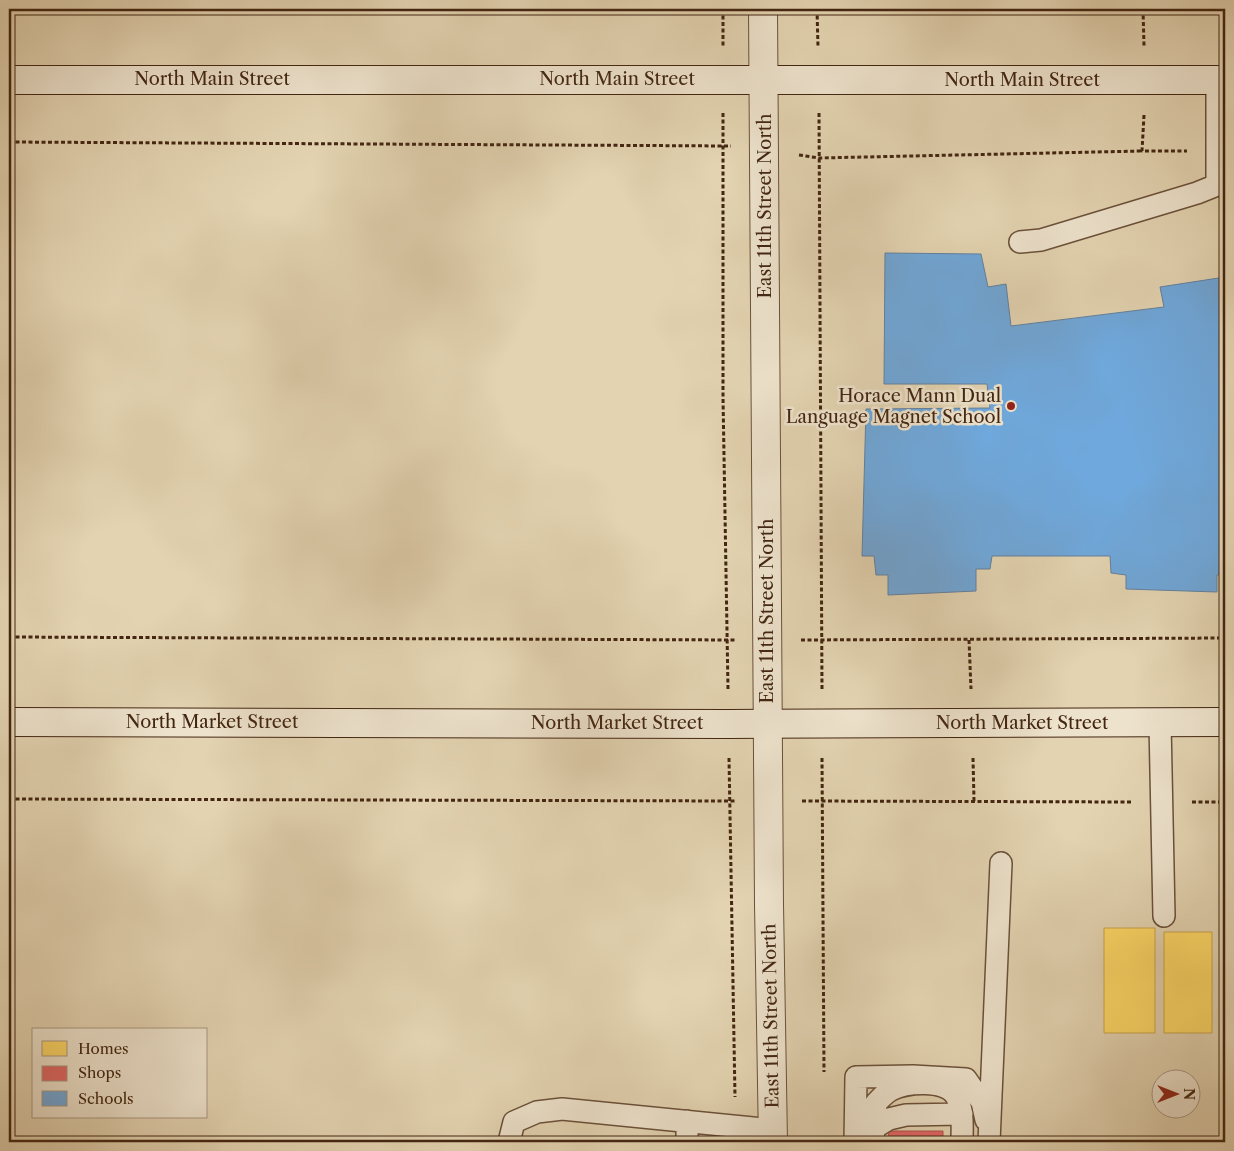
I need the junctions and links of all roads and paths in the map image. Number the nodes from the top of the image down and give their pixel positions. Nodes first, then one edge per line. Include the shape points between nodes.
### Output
1 (723, 9) edge
2 (762, 9) edge
3 (817, 9) edge
4 (723, 79) junction
5 (764, 79) junction
6 (818, 79) junction
7 (9, 80) edge
8 (1221, 80) edge
9 (9, 142) edge
10 (724, 146) junction
11 (764, 151) junction
12 (1142, 151) dead end
13 (819, 158) junction
14 (1221, 185) edge
15 (1020, 242) dead end
16 (9, 637) edge
17 (1225, 638) edge
18 (767, 640) junction
19 (822, 640) junction
20 (727, 641) junction
21 (9, 722) edge
22 (1160, 722) junction
23 (1225, 722) edge
24 (729, 724) junction
25 (768, 724) junction
26 (822, 724) junction
27 (9, 799) edge
28 (730, 801) junction
29 (768, 801) junction
30 (822, 801) junction
31 (1162, 802) junction
32 (1225, 802) edge
33 (1001, 863) dead end
34 (1164, 916) dead end
35 (824, 1074) dead end
36 (962, 1114) junction
37 (736, 1126) junction
38 (687, 1132) edge
39 (873, 1135) edge
40 (773, 1136) edge
41 (990, 1138) edge
42 (509, 1142) edge
43 (855, 1142) edge
44 (962, 1142) edge

1 - 4 path
2 - 5 street, East 11th Street North
3 - 6 path
4 - 5 street, North Main Street
4 - 7 street, North Main Street
4 - 10 path
5 - 6 street, North Main Street
5 - 11 street, East 11th Street North
6 - 8 street, North Main Street
6 - 13 path
8 - 14 lane
9 - 10 path
10 - 11 path
10 - 20 path
11 - 13 path
11 - 18 street, East 11th Street North
12 - 13 path
13 - 19 path
14 - 15 lane via 1041,240
16 - 20 path
17 - 19 path
18 - 19 path
18 - 20 path
18 - 25 street, East 11th Street North
19 - 26 path
20 - 24 path
21 - 24 street, North Market Street
22 - 23 street, North Market Street
22 - 26 street, North Market Street
22 - 31 lane
24 - 25 street, North Market Street
24 - 28 path
25 - 26 street, North Market Street
25 - 29 street, East 11th Street North
26 - 30 path
27 - 28 path
28 - 29 path
28 - 37 path
29 - 30 path
29 - 40 street, East 11th Street North
30 - 31 path
30 - 35 path
31 - 32 path
31 - 34 lane
33 - 41 lane
36 - 39 lane via 906,1115 889,1119
36 - 39 lane via 950,1090 912,1084 891,1090 876,1103
36 - 44 lane
37 - 38 lane
37 - 40 lane
38 - 42 lane via 562,1109 538,1112 514,1122
41 - 43 lane via 982,1102 966,1079 856,1077

